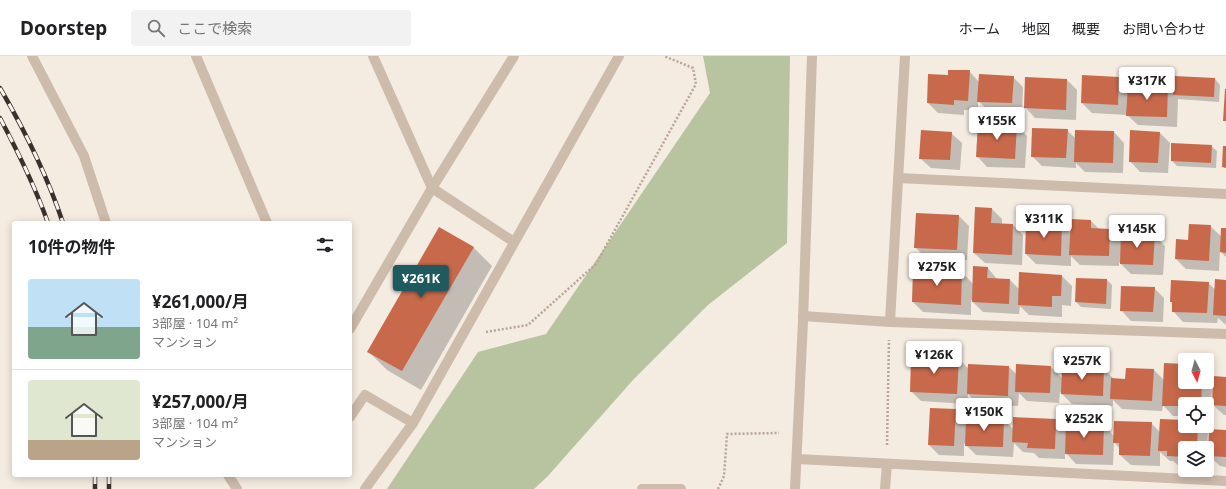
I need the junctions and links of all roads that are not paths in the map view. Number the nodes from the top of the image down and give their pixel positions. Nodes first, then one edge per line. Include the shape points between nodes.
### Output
1 (32, 56) edge
2 (196, 56) edge
3 (373, 56) edge
4 (514, 56) edge
5 (618, 56) edge
6 (812, 56) edge
7 (905, 56) edge
8 (898, 178) junction
9 (432, 188) junction
10 (1226, 194) edge
11 (105, 221) edge
12 (266, 221) edge
13 (514, 242) junction
14 (803, 316) junction
15 (890, 322) junction
16 (352, 326) edge
17 (1226, 334) edge
18 (352, 414) edge
19 (413, 423) junction
20 (797, 459) junction
21 (887, 464) junction
22 (229, 477) edge
23 (1226, 481) edge
24 (237, 489) edge
25 (365, 489) edge
26 (642, 489) edge
27 (681, 489) edge
28 (795, 489) edge
29 (885, 489) edge

1 - 11 street via 84,156
2 - 12 street
3 - 9 street
4 - 9 street
5 - 13 street
6 - 14 street
7 - 8 street
8 - 10 street
8 - 15 street
9 - 13 street
9 - 16 street
13 - 19 street
14 - 15 street
14 - 20 street
15 - 17 street
18 - 19 street via 365,395
19 - 25 street
20 - 21 street
20 - 28 street
21 - 23 street
21 - 29 street
22 - 24 street
26 - 27 street

